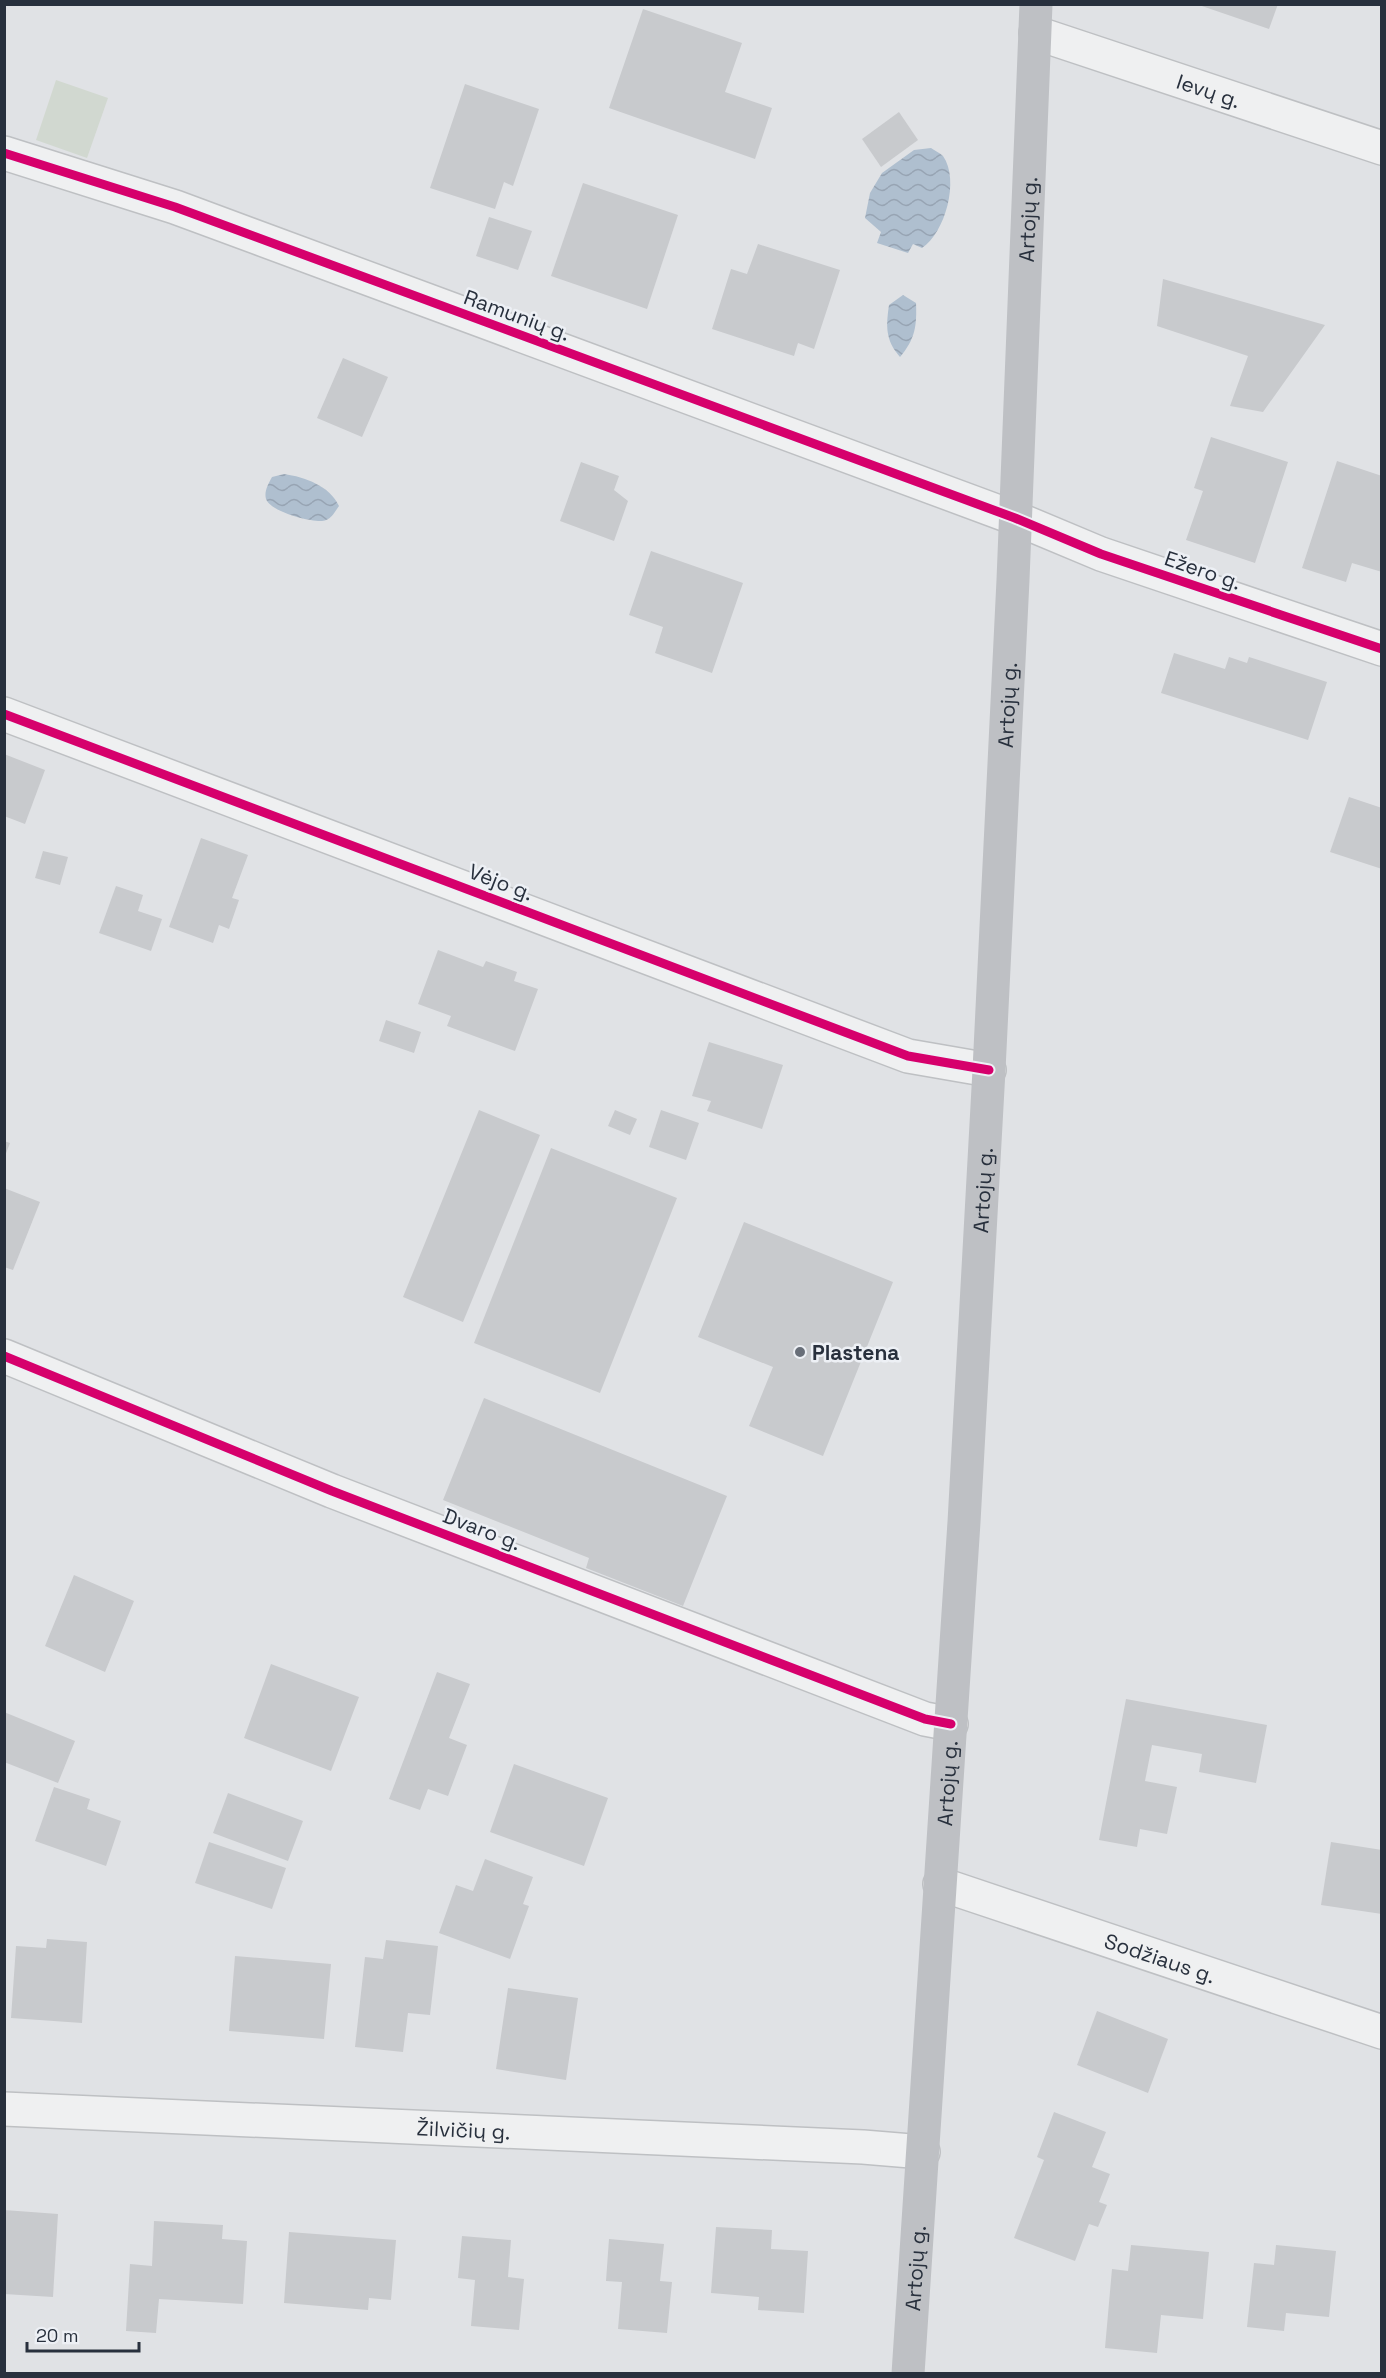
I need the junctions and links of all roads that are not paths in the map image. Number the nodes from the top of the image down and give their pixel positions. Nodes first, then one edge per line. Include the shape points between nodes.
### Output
1 (1036, 19) edge
2 (1382, 148) edge
3 (4, 153) edge
4 (1015, 518) junction
5 (1382, 649) edge
6 (4, 714) edge
7 (989, 1070) junction
8 (4, 1356) edge
9 (951, 1724) junction
10 (940, 1884) junction
11 (1382, 2032) edge
12 (4, 2109) edge
13 (922, 2152) junction
14 (908, 2373) edge

1 - 2 street, Ievų g.
1 - 4 main road, Artojų g.
3 - 4 street, Ramunių g. via 174,207
4 - 5 street, Ežero g. via 1101,555
4 - 7 main road, Artojų g.
6 - 7 street, Vėjo g. via 908,1056
7 - 9 main road, Artojų g.
8 - 9 street, Dvaro g. via 343,1495 925,1719
9 - 10 main road, Artojų g.
10 - 11 street, Sodžiaus g.
10 - 13 main road, Artojų g.
12 - 13 street, Žilvičių g.
13 - 14 main road, Artojų g.

